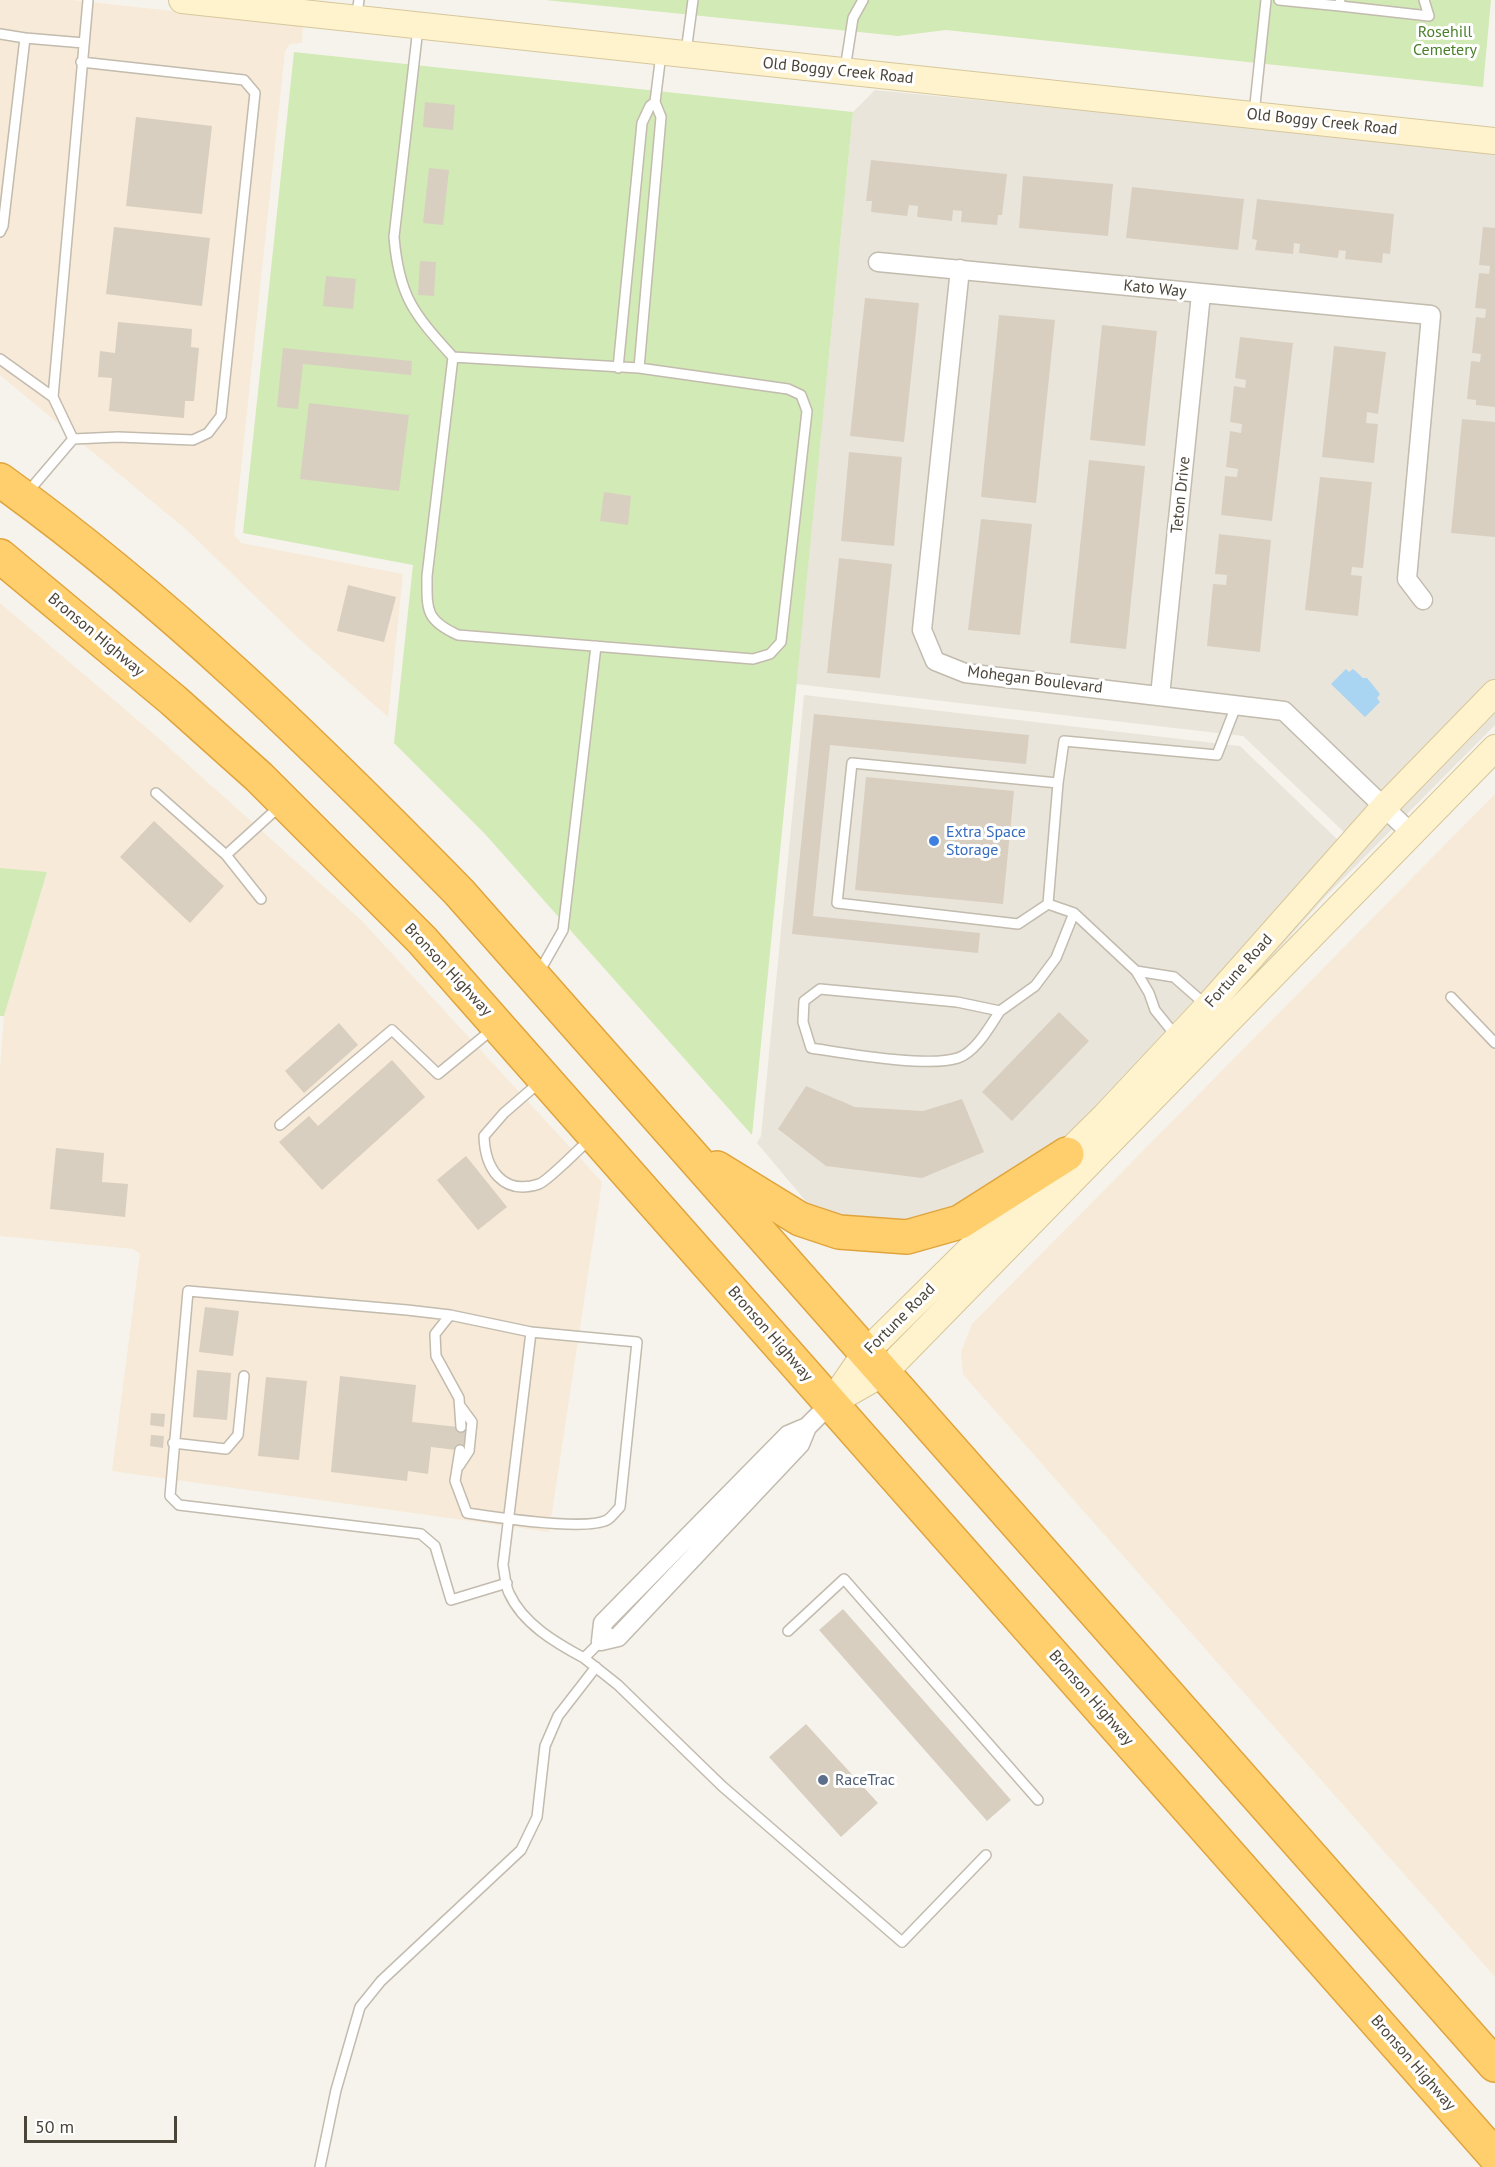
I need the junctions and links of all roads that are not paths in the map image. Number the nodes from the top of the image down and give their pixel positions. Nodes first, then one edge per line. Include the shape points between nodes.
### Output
1 (88, 0) edge
2 (182, 0) edge
3 (693, 0) edge
4 (863, 0) edge
5 (1266, 0) edge
6 (1279, 0) edge
7 (1375, 0) edge
8 (1424, 0) edge
9 (1340, 3) edge
10 (1366, 8) junction
11 (358, 9) edge
12 (419, 25) junction
13 (0, 34) edge
14 (25, 38) junction
15 (84, 43) junction
16 (674, 53) junction
17 (81, 62) junction
18 (845, 72) junction
19 (655, 102) junction
20 (1254, 115) junction
21 (1495, 141) edge
22 (0, 232) edge
23 (878, 262) dead end
24 (960, 269) junction
25 (1201, 294) junction
26 (453, 357) junction
27 (0, 359) edge
28 (618, 368) junction
29 (639, 368) junction
30 (53, 397) junction
31 (73, 439) junction
32 (8, 493) edge
33 (0, 556) edge
34 (1423, 600) dead end
35 (596, 646) junction
36 (1495, 693) edge
37 (1160, 696) junction
38 (1236, 705) junction
39 (1495, 747) edge
40 (1058, 783) junction
41 (156, 793) dead end
42 (284, 802) junction
43 (1385, 806) junction
44 (1411, 833) junction
45 (226, 855) junction
46 (261, 899) dead end
47 (1048, 904) junction
48 (1074, 913) junction
49 (1136, 971) junction
50 (536, 978) junction
51 (1451, 997) dead end
52 (1207, 1007) junction
53 (1000, 1011) junction
54 (499, 1025) junction
55 (1178, 1038) junction
56 (1495, 1043) edge
57 (545, 1077) junction
58 (280, 1125) dead end
59 (595, 1135) junction
60 (684, 1147) junction
61 (1066, 1154) junction
62 (450, 1315) junction
63 (531, 1332) junction
64 (875, 1362) junction
65 (244, 1376) dead end
66 (831, 1403) junction
67 (461, 1407) junction
68 (461, 1427) dead end
69 (173, 1443) junction
70 (460, 1450) dead end
71 (457, 1468) junction
72 (509, 1519) junction
73 (507, 1583) junction
74 (788, 1631) dead end
75 (601, 1641) joint
76 (584, 1658) junction
77 (596, 1667) junction
78 (1038, 1800) dead end
79 (986, 1855) dead end
80 (1495, 2065) edge
81 (1495, 2157) edge
82 (320, 2167) edge

1 - 15 lane
2 - 11 main road, Old Boggy Creek Road
3 - 16 lane
4 - 18 lane via 853,18
5 - 20 lane
6 - 9 lane
7 - 10 lane
8 - 10 lane via 1429,16
9 - 10 lane
11 - 12 main road, Old Boggy Creek Road
12 - 16 main road, Old Boggy Creek Road
12 - 26 lane via 394,237 396,265 406,298 417,317
13 - 14 lane
14 - 15 lane
14 - 22 lane
15 - 17 lane
16 - 18 main road, Old Boggy Creek Road
16 - 19 lane
17 - 30 lane
17 - 31 lane via 244,80 255,93 221,416 208,433 192,440
18 - 20 main road, Old Boggy Creek Road
19 - 28 lane via 642,123
19 - 29 lane via 661,117
20 - 21 main road, Old Boggy Creek Road
23 - 24 street, Kato Way
24 - 25 street, Kato Way
24 - 37 street, Mohegan Boulevard via 922,630 936,661 965,673
25 - 34 street, Kato Way via 1431,315 1407,579
25 - 37 street, Teton Drive
26 - 28 lane
26 - 35 lane via 427,609 438,626 458,635
27 - 30 lane
28 - 29 lane
29 - 35 lane via 788,388 801,395 807,411 781,642 770,654 753,659
30 - 31 lane
31 - 32 lane
32 - 50 highway via 127,581 291,725 451,884
33 - 42 highway, Bronson Highway via 173,700
35 - 50 lane via 564,930
36 - 43 main road, Fortune Road
37 - 38 street, Mohegan Boulevard
38 - 40 lane via 1216,756 1064,741
38 - 43 street, Mohegan Boulevard via 1284,711
39 - 44 main road, Fortune Road
40 - 47 lane
40 - 47 lane via 852,763 837,903 1018,924
41 - 45 lane
42 - 45 lane
42 - 54 highway, Bronson Highway via 422,939
43 - 44 street, Mohegan Boulevard
43 - 52 main road, Fortune Road
44 - 64 main road, Fortune Road
45 - 46 lane
47 - 48 lane
48 - 49 lane
48 - 53 lane via 1056,958 1035,986
49 - 52 lane via 1173,978
49 - 55 lane via 1155,1010
50 - 60 highway
51 - 56 lane
52 - 55 main road, Fortune Road
53 - 53 lane via 820,988 804,1000 803,1022 811,1047 936,1061 959,1058 980,1040
54 - 57 highway, Bronson Highway
54 - 58 lane via 438,1074 392,1030
55 - 61 main road, Fortune Road
57 - 59 highway, Bronson Highway
57 - 59 lane via 484,1136 484,1155 494,1176 518,1187 540,1184
59 - 66 highway, Bronson Highway
60 - 61 highway via 800,1219 839,1232 907,1237 960,1222
60 - 64 highway
61 - 64 main road, Fortune Road
62 - 63 lane
62 - 67 lane via 435,1334 436,1356
62 - 69 lane via 188,1291
63 - 72 lane
63 - 72 lane via 637,1342 620,1507 607,1520 591,1524
64 - 66 main road, Fortune Road
64 - 80 highway
65 - 69 lane via 238,1436 233,1443 225,1449
66 - 75 street via 807,1427 800,1444 618,1637
66 - 81 highway, Bronson Highway
67 - 68 lane
67 - 71 lane via 472,1422 469,1450
69 - 73 lane via 170,1496 179,1505 421,1534 435,1546 451,1599
70 - 71 lane
71 - 72 lane via 455,1481 467,1513
72 - 73 lane via 503,1565
73 - 76 lane via 509,1593 525,1616 551,1641
74 - 78 lane via 844,1579
75 - 76 lane
76 - 77 lane
77 - 79 lane via 722,1786 902,1942
77 - 82 lane via 558,1716 545,1746 537,1816 521,1850 381,1981 360,2007 336,2090

